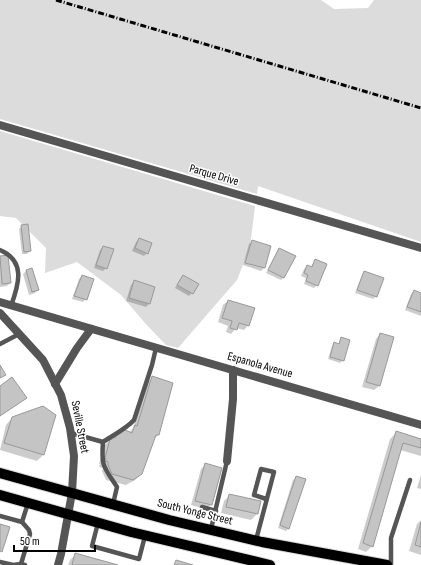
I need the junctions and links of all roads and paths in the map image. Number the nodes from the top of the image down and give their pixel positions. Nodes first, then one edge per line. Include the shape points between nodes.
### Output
1 (0, 125) edge
2 (421, 248) edge
3 (0, 250) edge
4 (0, 302) edge
5 (11, 306) junction
6 (0, 312) edge
7 (91, 329) junction
8 (19, 334) junction
9 (0, 344) edge
10 (156, 348) junction
11 (233, 370) junction
12 (55, 384) junction
13 (421, 425) edge
14 (71, 433) junction
15 (103, 442) junction
16 (227, 462) joint
17 (0, 473) edge
18 (410, 480) dead end
19 (72, 493) junction
20 (0, 495) edge
21 (266, 499) junction
22 (28, 503) junction
23 (113, 505) junction
24 (202, 507) dead end
25 (216, 511) junction
26 (68, 515) junction
27 (0, 516) edge
28 (22, 522) junction
29 (98, 523) junction
30 (211, 530) junction
31 (145, 536) junction
32 (256, 540) junction
33 (0, 562) edge
34 (23, 564) edge
35 (58, 565) edge
36 (270, 565) edge
37 (387, 565) edge
38 (391, 565) edge

1 - 2 street, Parque Drive
3 - 5 lane via 14,259 18,267 17,290
4 - 5 street, Espanola Avenue
5 - 7 street, Espanola Avenue
6 - 8 street, Seville Street
7 - 10 street, Espanola Avenue
7 - 12 street
8 - 9 lane
8 - 12 street, Seville Street via 43,360
10 - 11 street, Espanola Avenue
10 - 15 lane via 134,420
11 - 13 street, Espanola Avenue
11 - 16 street
12 - 14 street, Seville Street via 61,394
14 - 15 lane
14 - 19 street, Seville Street via 74,456
15 - 23 lane via 104,467 117,487
16 - 25 lane
17 - 19 main road, South Yonge Street
18 - 38 lane via 391,538
19 - 23 main road, South Yonge Street
19 - 26 street, Seville Street
20 - 22 main road
21 - 21 lane via 274,472 261,469 254,495
21 - 32 lane
22 - 26 main road
22 - 28 lane
23 - 30 main road, South Yonge Street
24 - 25 lane
25 - 30 lane
26 - 29 main road
26 - 35 street, Seville Street
27 - 28 lane
28 - 34 lane via 30,534
29 - 31 main road
29 - 31 lane via 92,546 139,559
30 - 32 main road, South Yonge Street
31 - 36 main road
32 - 37 main road, South Yonge Street
33 - 34 lane

